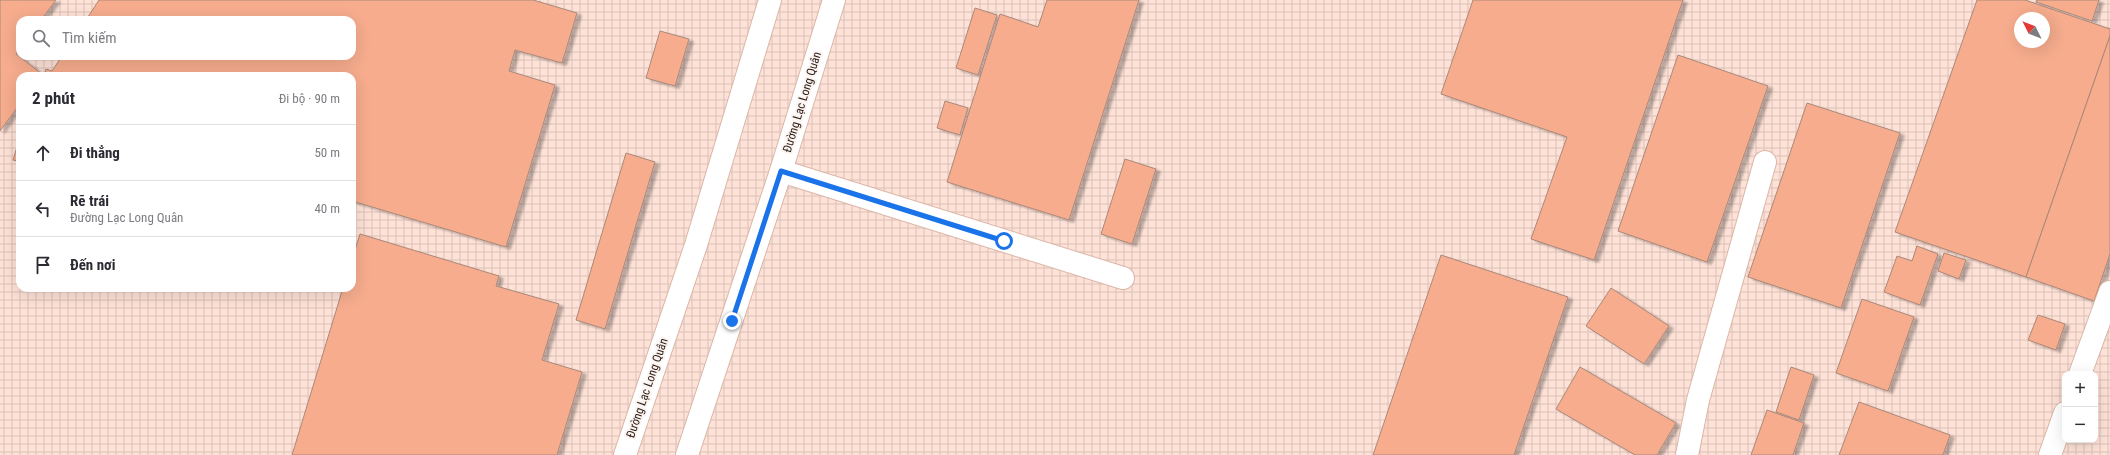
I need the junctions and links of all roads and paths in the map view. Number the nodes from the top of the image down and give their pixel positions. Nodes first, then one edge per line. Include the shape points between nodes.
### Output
1 (770, 0) edge
2 (834, 0) edge
3 (1765, 162) dead end
4 (781, 171) junction
5 (1123, 278) dead end
6 (2110, 292) edge
7 (2081, 371) edge
8 (2062, 421) edge
9 (625, 455) edge
10 (687, 455) edge
11 (1686, 455) edge
12 (2050, 455) edge

1 - 9 main road, Đường Lạc Long Quân via 696,245
2 - 4 main road, Đường Lạc Long Quân
3 - 11 main road via 1698,400
4 - 5 main road
4 - 10 main road, Đường Lạc Long Quân
6 - 7 main road
8 - 12 main road

